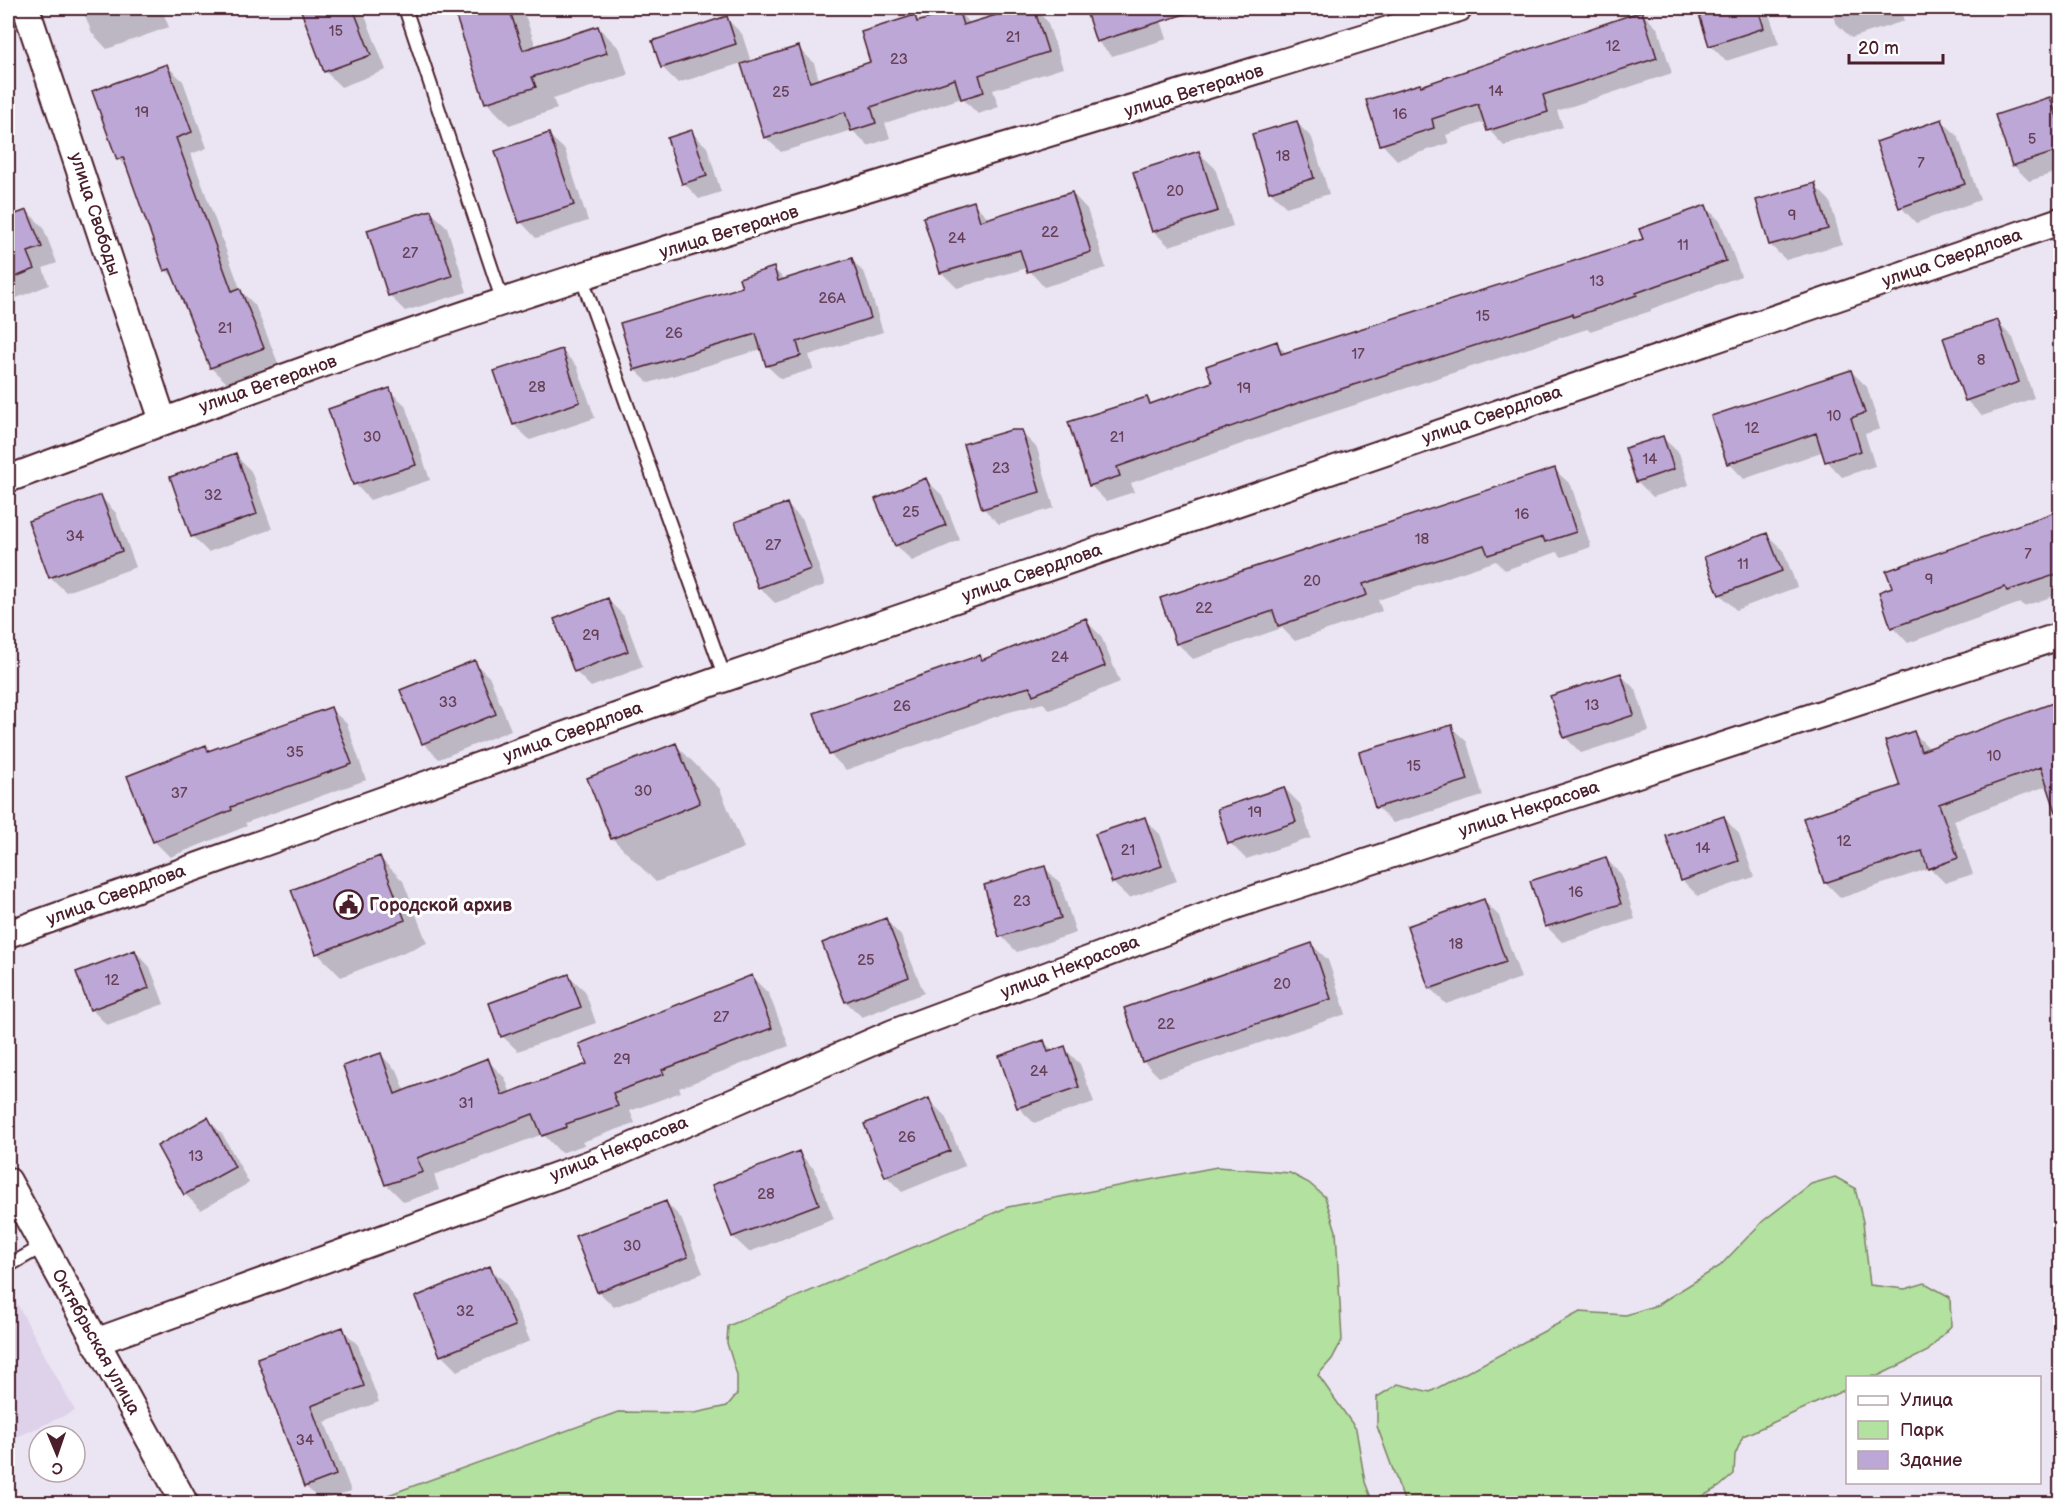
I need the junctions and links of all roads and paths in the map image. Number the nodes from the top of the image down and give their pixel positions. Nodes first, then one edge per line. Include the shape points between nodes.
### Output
1 (26, 8) edge
2 (405, 8) edge
3 (1459, 8) edge
4 (2061, 221) edge
5 (581, 276) junction
6 (503, 302) junction
7 (163, 421) junction
8 (8, 479) edge
9 (2061, 636) edge
10 (724, 678) junction
11 (8, 934) edge
12 (8, 1181) edge
13 (43, 1246) junction
14 (8, 1266) edge
15 (95, 1342) junction
16 (185, 1503) edge

1 - 7 street, улица Свободы
2 - 6 lane
3 - 5 street, улица Ветеранов
4 - 10 street, улица Свердлова
5 - 6 street, улица Ветеранов
5 - 10 lane
6 - 7 street, улица Ветеранов
7 - 8 street, улица Ветеранов
9 - 15 street, улица Некрасова via 1233,906 893,1033 603,1159
10 - 11 street, улица Свердлова
12 - 13 street, Октябрьская улица
13 - 14 lane
13 - 15 street, Октябрьская улица
15 - 16 street, Октябрьская улица

